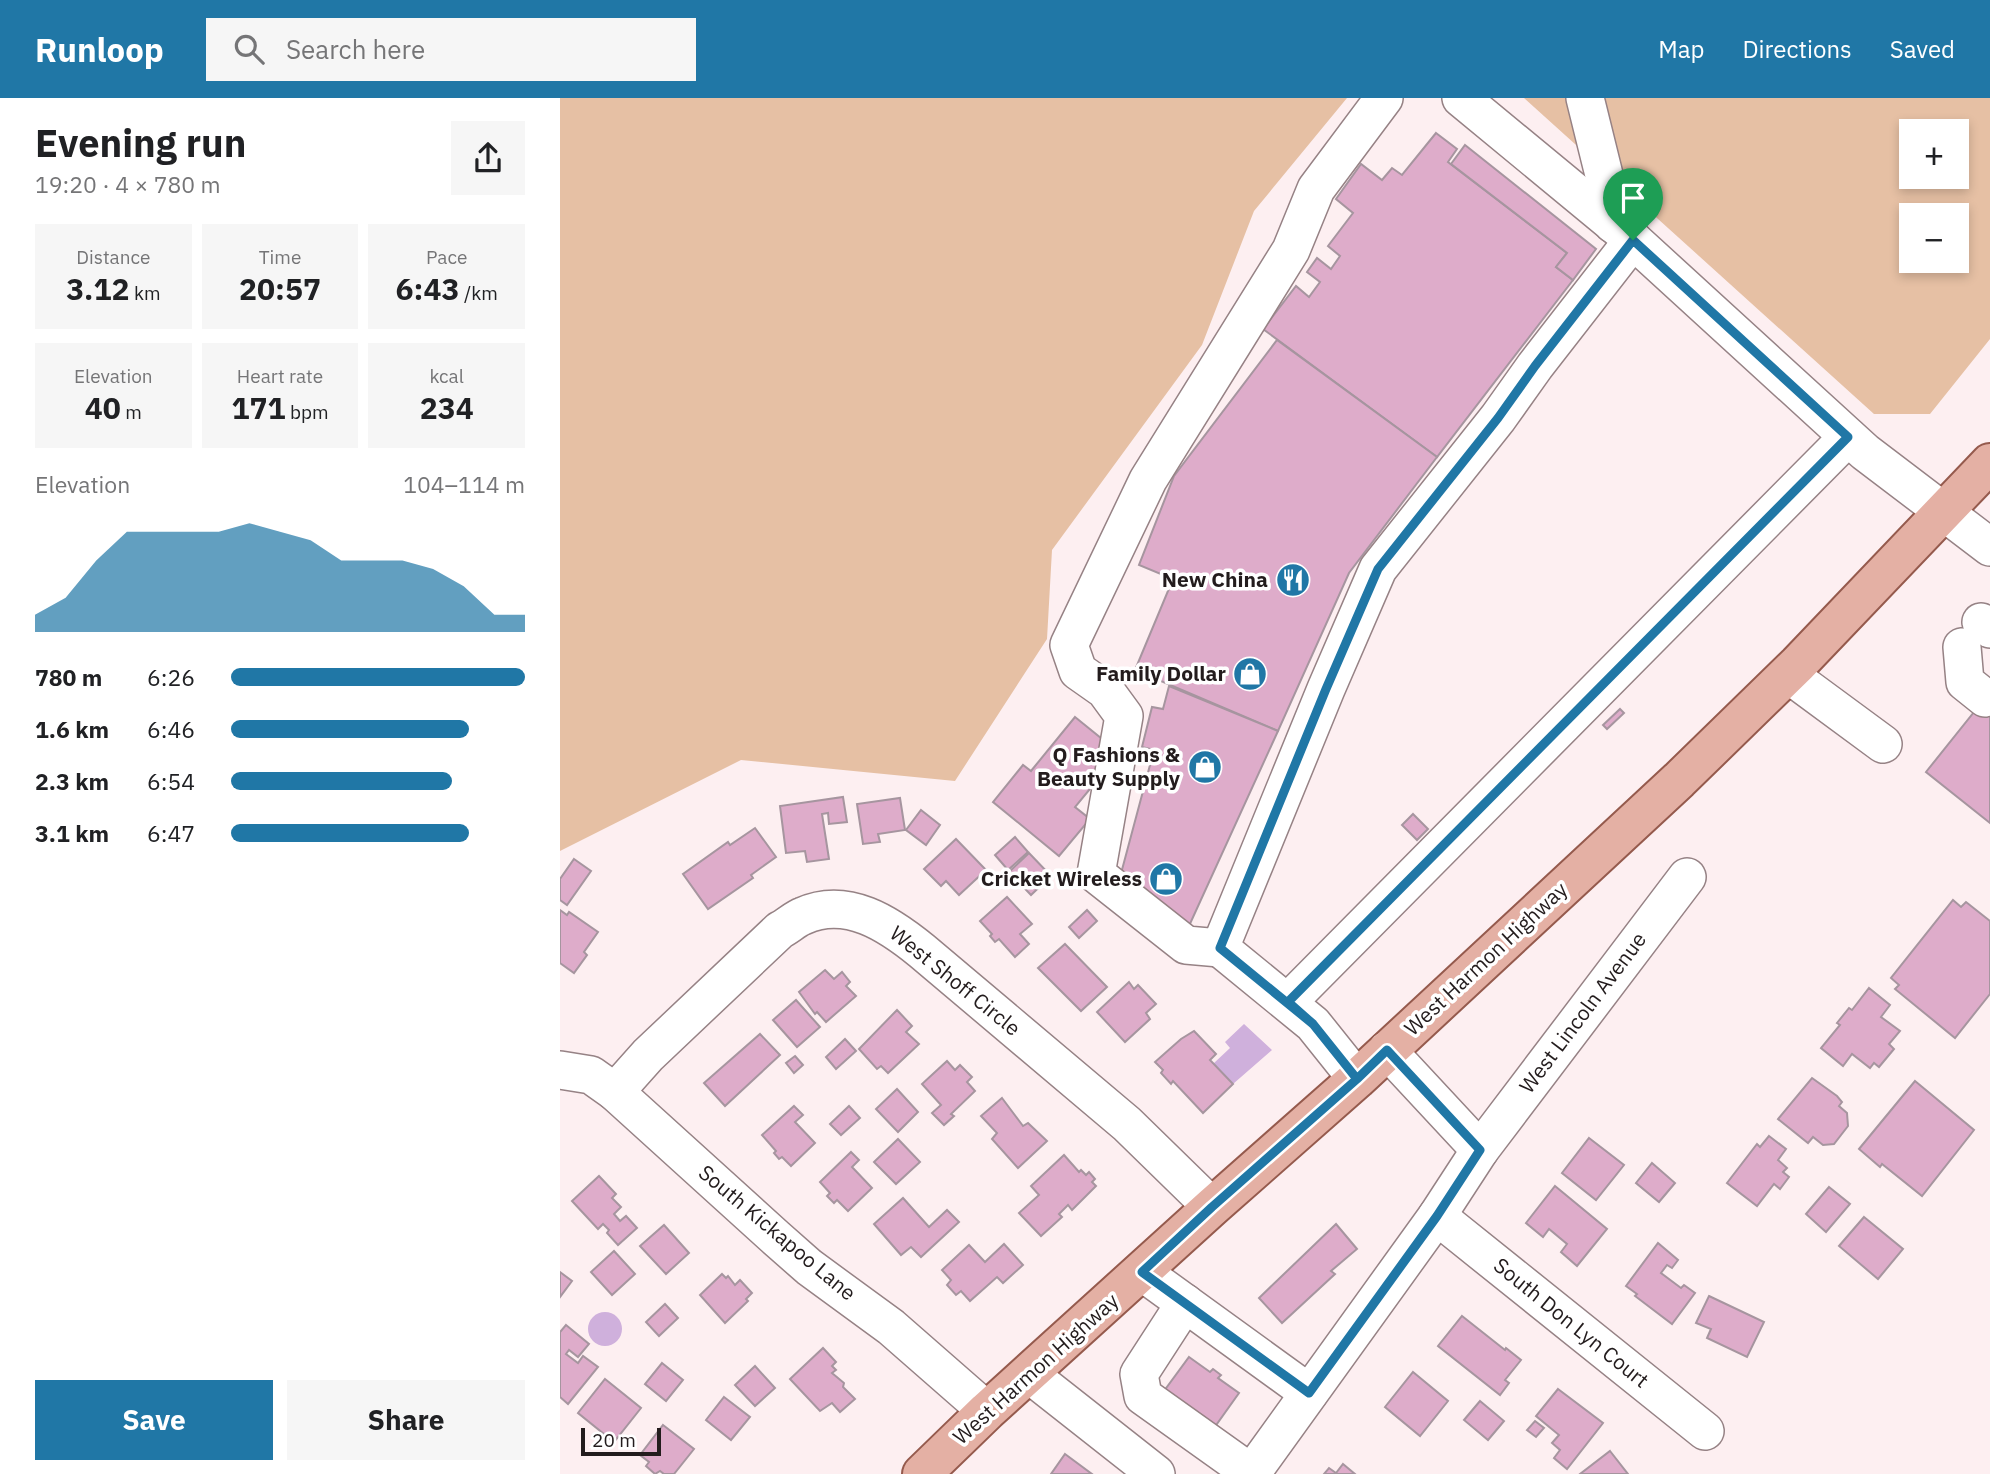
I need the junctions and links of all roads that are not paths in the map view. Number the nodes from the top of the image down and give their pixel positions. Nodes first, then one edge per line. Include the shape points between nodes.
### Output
1 (1384, 98) edge
2 (1461, 98) edge
3 (1585, 98) edge
4 (1623, 232) junction
5 (1848, 437) junction
6 (1990, 463) edge
7 (1943, 513) junction
8 (1990, 547) edge
9 (1981, 637) edge
10 (1788, 674) junction
11 (1988, 684) edge
12 (1882, 744) dead end
13 (1687, 877) dead end
14 (1220, 948) junction
15 (1288, 1002) junction
16 (1387, 1050) junction
17 (560, 1070) edge
18 (1357, 1079) junction
19 (615, 1092) junction
20 (1480, 1150) junction
21 (1212, 1207) junction
22 (1437, 1216) junction
23 (1142, 1272) junction
24 (1185, 1303) junction
25 (1029, 1374) junction
26 (1309, 1393) junction
27 (987, 1411) junction
28 (1705, 1431) dead end
29 (922, 1474) edge
30 (1156, 1474) edge
31 (1251, 1474) edge

1 - 14 street via 1316,188 1291,250 1148,480 1069,645 1078,670 1105,690 1124,716 1096,874 1186,945
2 - 4 street
3 - 4 street
4 - 5 street
4 - 14 street via 1490,428 1378,569
5 - 7 street
5 - 15 street
6 - 7 main road
7 - 8 street
7 - 10 main road, West Harmon Highway
9 - 11 street via 1965,682
10 - 12 street
10 - 16 main road, West Harmon Highway
13 - 20 street, West Lincoln Avenue
14 - 15 street
15 - 18 street via 1313,1024
16 - 18 main road, West Harmon Highway
16 - 20 street
17 - 19 street, South Kickapoo Lane via 591,1075
18 - 21 main road, West Harmon Highway
19 - 21 street, West Shoff Circle via 780,930 804,915 838,909 860,911 904,936 1127,1125
19 - 27 street, South Kickapoo Lane via 792,1252 891,1327
20 - 22 street, West Lincoln Avenue
21 - 23 main road, West Harmon Highway
22 - 26 street, West Lincoln Avenue
22 - 28 street, South Don Lyn Court
23 - 24 street
23 - 25 main road, West Harmon Highway
24 - 26 street
24 - 31 street via 1139,1374 1143,1396
25 - 27 main road, West Harmon Highway
25 - 30 street
26 - 31 street, West Lincoln Avenue
27 - 29 main road, West Harmon Highway

